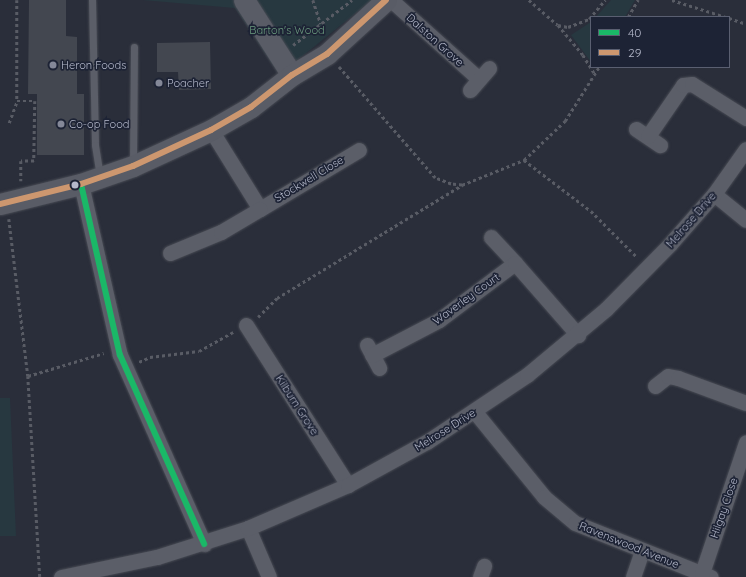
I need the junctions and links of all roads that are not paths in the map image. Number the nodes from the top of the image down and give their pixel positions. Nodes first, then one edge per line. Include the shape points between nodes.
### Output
1 (92, 0) edge
2 (244, 0) edge
3 (386, 0) edge
4 (391, 0) edge
5 (134, 47) dead end
6 (292, 75) junction
7 (479, 79) dead end
8 (746, 118) edge
9 (211, 130) junction
10 (648, 137) dead end
11 (746, 149) edge
12 (359, 150) dead end
13 (133, 166) junction
14 (101, 177) junction
15 (81, 184) junction
16 (714, 194) junction
17 (260, 209) junction
18 (2, 211) edge
19 (746, 220) edge
20 (491, 237) dead end
21 (170, 253) dead end
22 (514, 263) junction
23 (246, 326) road end
24 (578, 335) junction
25 (373, 356) dead end
26 (655, 386) dead end
27 (746, 403) edge
28 (475, 412) junction
29 (746, 442) edge
30 (348, 485) junction
31 (248, 528) junction
32 (204, 544) junction
33 (642, 551) junction
34 (111, 573) edge
35 (707, 575) edge
36 (61, 577) edge
37 (269, 577) edge
38 (633, 577) edge

1 - 14 lane via 95,145
2 - 6 main road
3 - 6 main road via 327,54
4 - 7 street, Dalston Grove
5 - 13 lane
6 - 9 main road via 251,107
8 - 10 street via 692,84 683,85
9 - 13 main road
9 - 17 street
11 - 16 street, Melrose Drive
12 - 17 street, Stockwell Close
13 - 14 main road
14 - 15 main road
15 - 18 main road
15 - 32 street via 120,355
16 - 19 street
16 - 24 street, Melrose Drive via 647,268
17 - 21 street, Stockwell Close via 221,232
20 - 22 street
22 - 24 street
22 - 25 street, Waverley Court via 439,320
23 - 30 street, Kilburn Grove
24 - 28 street, Melrose Drive
26 - 27 street via 668,376
28 - 30 street, Melrose Drive
28 - 33 street, Ravenswood Avenue via 544,497 560,511 575,523
29 - 35 street, Hilgay Close
30 - 31 street, Melrose Drive
31 - 32 street, Melrose Drive
31 - 37 street
32 - 34 street, Melrose Drive
33 - 35 street, Ravenswood Avenue
33 - 38 street
34 - 36 street, Melrose Drive

